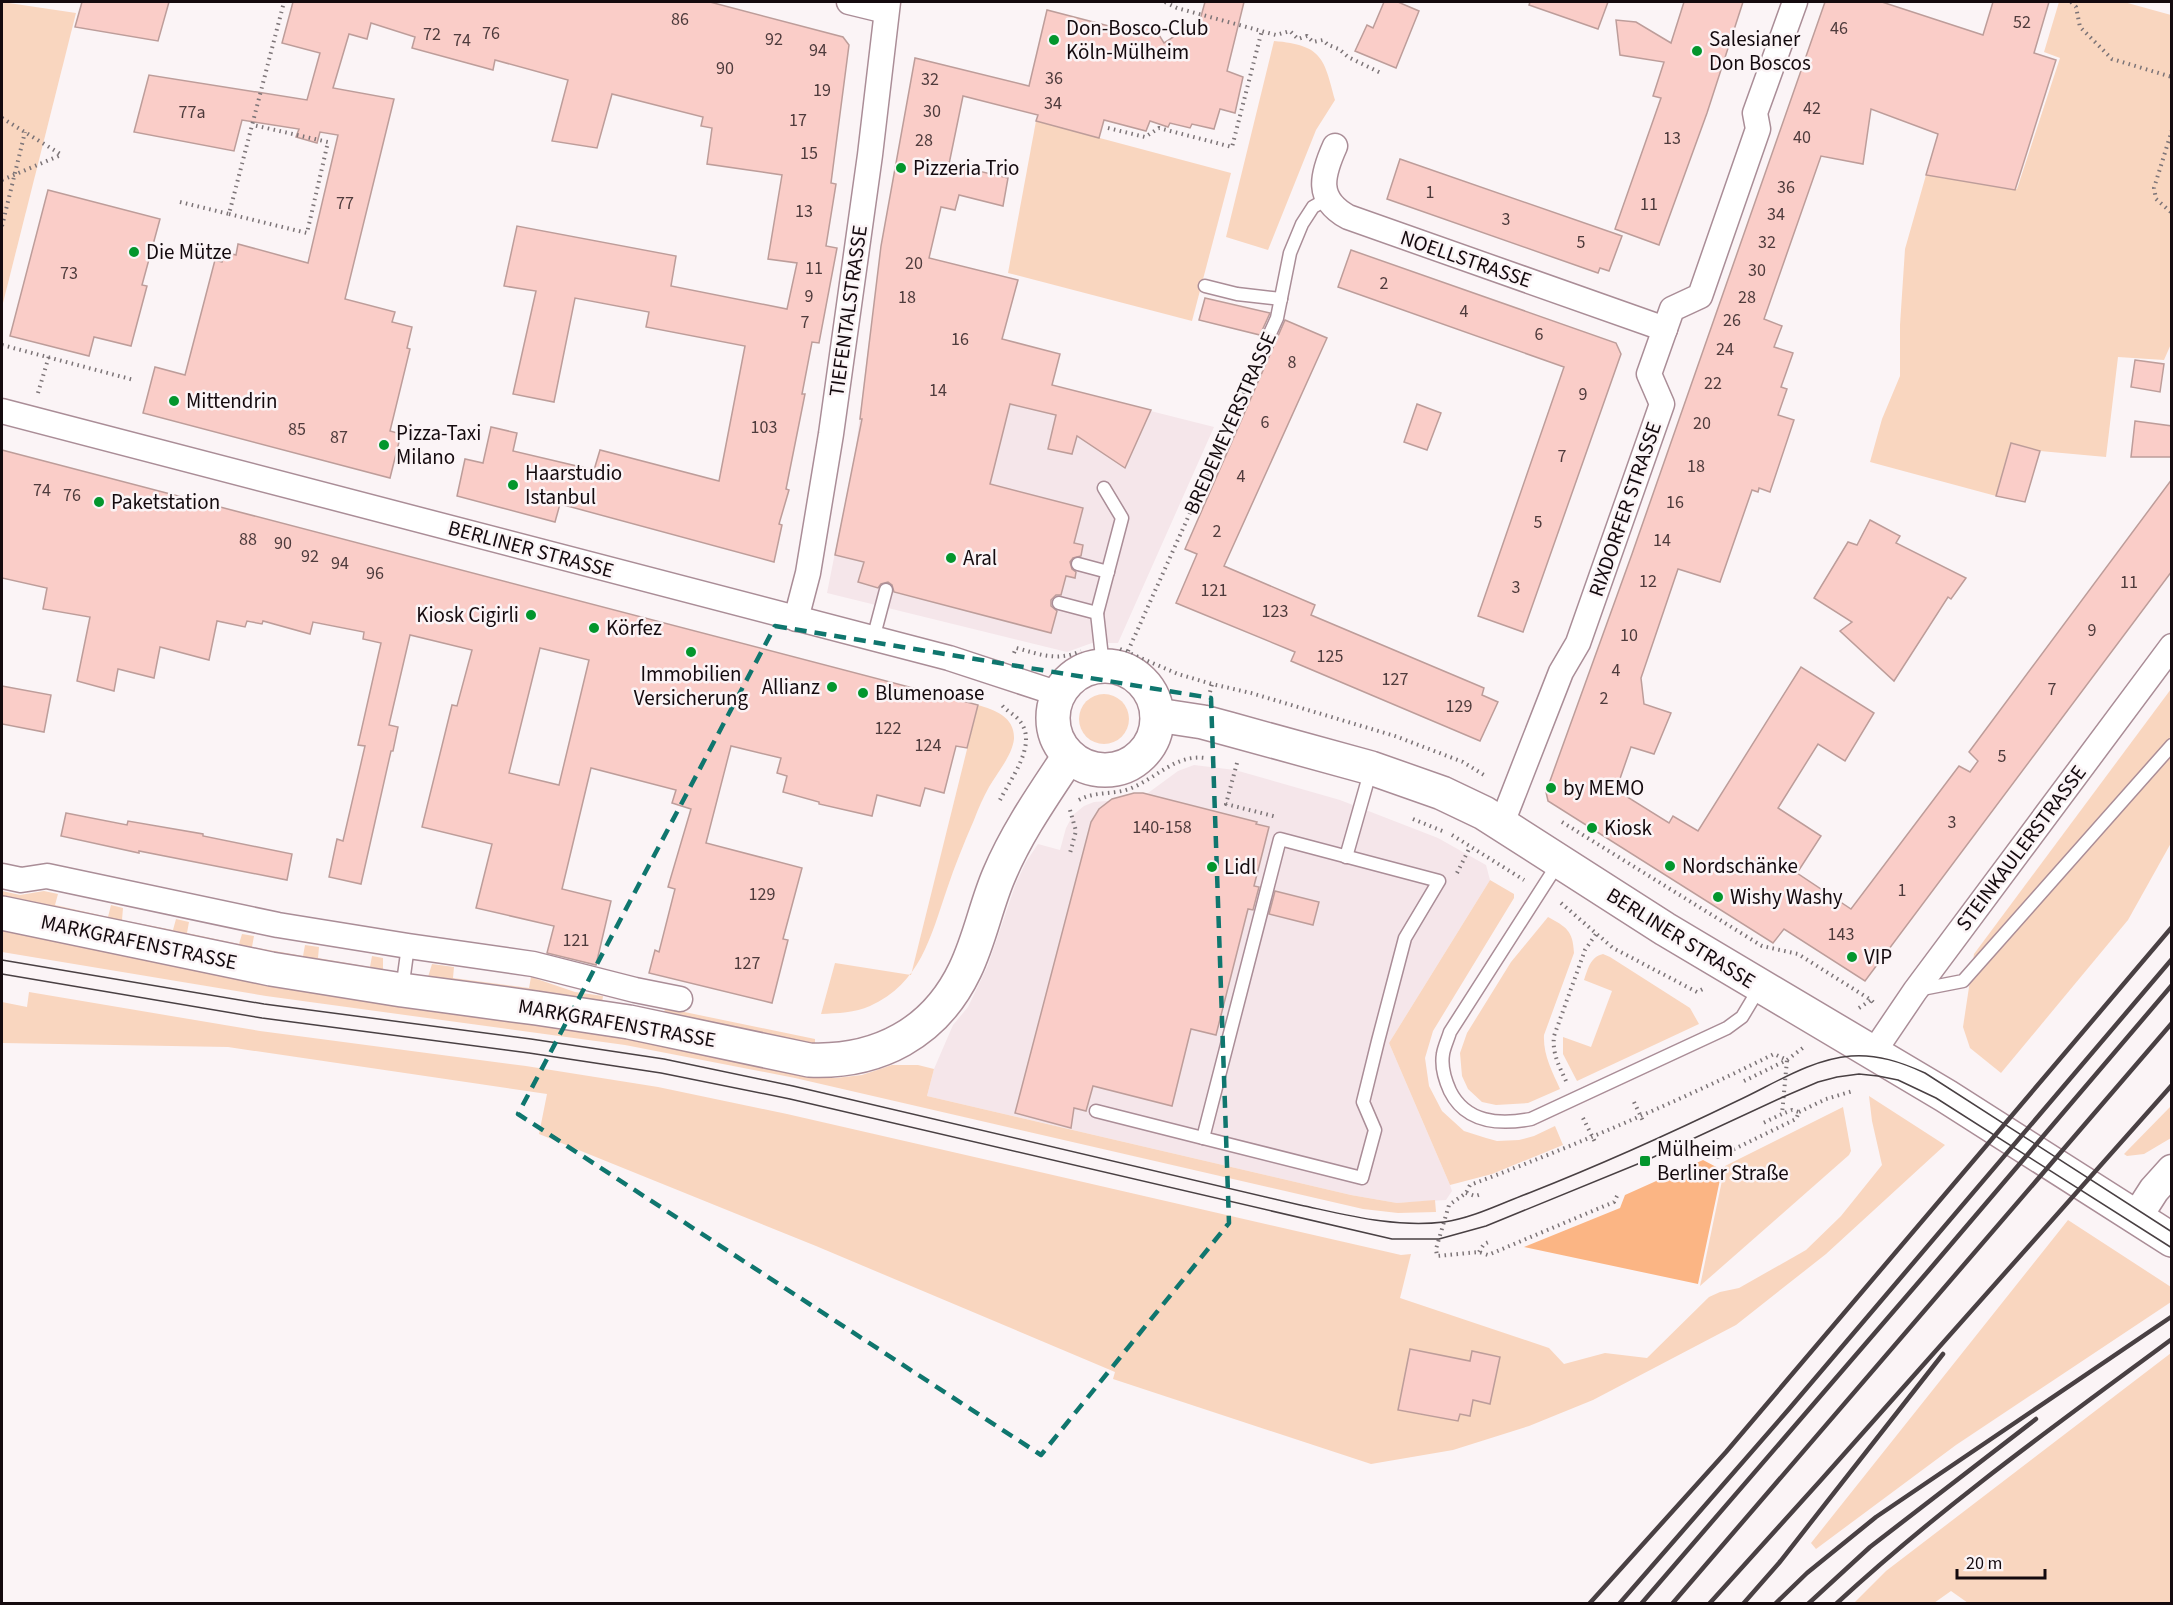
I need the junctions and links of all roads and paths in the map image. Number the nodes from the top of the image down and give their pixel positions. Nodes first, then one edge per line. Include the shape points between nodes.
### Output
1 (284, 2) edge
2 (849, 2) edge
3 (1165, 2) edge
4 (1795, 2) edge
5 (2071, 2) edge
6 (887, 6) edge
7 (1262, 30) junction
8 (1381, 73) dead end
9 (2172, 77) edge
10 (2, 118) edge
11 (252, 125) junction
12 (1108, 128) dead end
13 (2172, 130) edge
14 (25, 132) junction
15 (1335, 146) dead end
16 (14, 176) junction
17 (2, 180) edge
18 (1327, 200) junction
19 (180, 202) dead end
20 (2172, 213) edge
21 (229, 214) junction
22 (2, 226) edge
23 (1205, 286) dead end
24 (1281, 299) junction
25 (1665, 328) junction
26 (2, 345) edge
27 (1263, 349) joint
28 (49, 356) junction
29 (134, 380) dead end
30 (2, 411) edge
31 (31, 419) junction
32 (1104, 488) dead end
33 (1078, 564) dead end
34 (1108, 572) junction
35 (885, 590) dead end
36 (1059, 603) dead end
37 (1097, 613) junction
38 (796, 619) junction
39 (873, 639) junction
40 (2172, 646) edge
41 (1116, 659) junction
42 (1008, 677) junction
43 (1059, 694) junction
44 (1157, 715) junction
45 (2172, 745) edge
46 (1069, 756) junction
47 (1238, 763) dead end
48 (1371, 768) junction
49 (997, 805) dead end
50 (1069, 808) dead end
51 (1502, 823) junction
52 (1280, 839) junction
53 (1070, 853) dead end
54 (1346, 856) junction
55 (1560, 861) junction
56 (2, 876) edge
57 (2, 913) edge
58 (1596, 934) dead end
59 (1617, 942) dead end
60 (408, 946) junction
61 (1613, 948) dead end
62 (1837, 978) dead end
63 (1834, 985) dead end
64 (1760, 987) junction
65 (402, 990) junction
66 (1915, 991) junction
67 (680, 999) dead end
68 (632, 1006) junction
69 (1797, 1052) dead end
70 (1873, 1053) junction
71 (1787, 1060) junction
72 (1744, 1081) dead end
73 (1853, 1091) dead end
74 (1575, 1099) junction
75 (1634, 1102) dead end
76 (1096, 1111) dead end
77 (1799, 1112) junction
78 (1782, 1114) junction
79 (1642, 1119) junction
80 (1761, 1124) dead end
81 (1203, 1138) junction
82 (1594, 1140) junction
83 (1712, 1154) dead end
84 (2172, 1170) edge
85 (1466, 1193) junction
86 (1482, 1194) dead end
87 (1617, 1196) dead end
88 (2136, 1218) junction
89 (2172, 1240) edge
90 (1491, 1241) dead end
91 (1479, 1252) junction

1 - 11 path
2 - 6 street
3 - 7 path
4 - 25 street, RIXDORFER STRASSE via 1755,113 1758,129 1700,296 1672,309
5 - 9 path via 2076,7 2080,27 2112,59
6 - 38 street, TIEFENTALSTRASSE via 831,434 808,573
7 - 8 path via 1276,35 1290,31 1298,39 1307,36 1313,42 1323,40
7 - 12 path via 1232,147 1159,128 1145,137
10 - 14 path
11 - 21 path
11 - 21 path via 328,142 307,232
13 - 20 path via 2154,188 2156,199
14 - 16 path
14 - 16 path via 62,154
15 - 18 street via 1323,184
16 - 17 path
16 - 22 path
18 - 24 lane, BREDEMEYERSTRASSE via 1313,207 1302,224 1290,253
18 - 25 street, NOELLSTRASSE via 1335,211 1348,217
19 - 21 path
23 - 24 lane
24 - 27 lane, BREDEMEYERSTRASSE
25 - 51 street, RIXDORFER STRASSE via 1649,374 1662,404 1578,643 1561,672
26 - 28 path
27 - 41 path, BREDEMEYERSTRASSE
28 - 29 path
28 - 31 path
30 - 31 street, BERLINER STRASSE
31 - 38 street, BERLINER STRASSE
32 - 34 lane via 1122,518
33 - 34 lane
34 - 37 lane
35 - 39 lane
36 - 37 lane
37 - 41 lane
38 - 39 street, BERLINER STRASSE
39 - 42 street, BERLINER STRASSE
40 - 66 street, STEINKAULERSTRASSE
41 - 43 main road via 1077,674
41 - 44 main road via 1120,669 1141,681
42 - 43 street, BERLINER STRASSE
42 - 49 path via 1001,705 1020,721 1026,736 1024,753
43 - 46 main road via 1053,710 1053,727
44 - 46 main road via 1150,745 1127,766 1096,770
44 - 48 main road, BERLINER STRASSE via 1203,722
45 - 66 lane via 1963,981
46 - 68 main road, MARKGRAFENSTRASSE via 1016,840 999,875 966,969 934,1015 911,1034 858,1057 809,1060
47 - 52 path via 1226,804 1285,819
48 - 51 main road, BERLINER STRASSE via 1442,793
48 - 54 lane
50 - 53 path via 1076,831
51 - 55 main road, BERLINER STRASSE
52 - 54 lane
52 - 81 lane
54 - 81 lane via 1439,881 1405,938 1381,1029 1363,1102 1375,1130 1362,1178
55 - 64 main road, BERLINER STRASSE
55 - 74 lane via 1450,1032 1443,1056 1445,1081 1455,1100 1473,1116 1491,1122 1531,1119
56 - 60 street, MARKGRAFENSTRASSE via 21,880 47,876 278,925
57 - 65 main road, MARKGRAFENSTRASSE via 259,967
58 - 74 path via 1585,950 1552,1046
59 - 61 path
60 - 65 lane
60 - 68 street, MARKGRAFENSTRASSE via 534,964
62 - 63 path
64 - 70 main road, BERLINER STRASSE
64 - 74 lane via 1742,1017 1727,1028
65 - 68 main road, MARKGRAFENSTRASSE via 536,1008
66 - 70 street, STEINKAULERSTRASSE
67 - 68 street, MARKGRAFENSTRASSE
69 - 71 path
70 - 88 main road, BERLINER STRASSE
71 - 72 path
71 - 78 path
71 - 79 path via 1774,1054
73 - 77 path
74 - 82 path
75 - 79 path
76 - 81 lane
77 - 78 path
77 - 83 path via 1796,1119 1718,1157
78 - 80 path
79 - 82 path
82 - 85 path via 1470,1185
84 - 88 street
85 - 86 path
85 - 91 path via 1449,1205 1437,1256
87 - 91 path via 1614,1203 1488,1255
88 - 89 main road, BERLINER STRASSE
90 - 91 path

